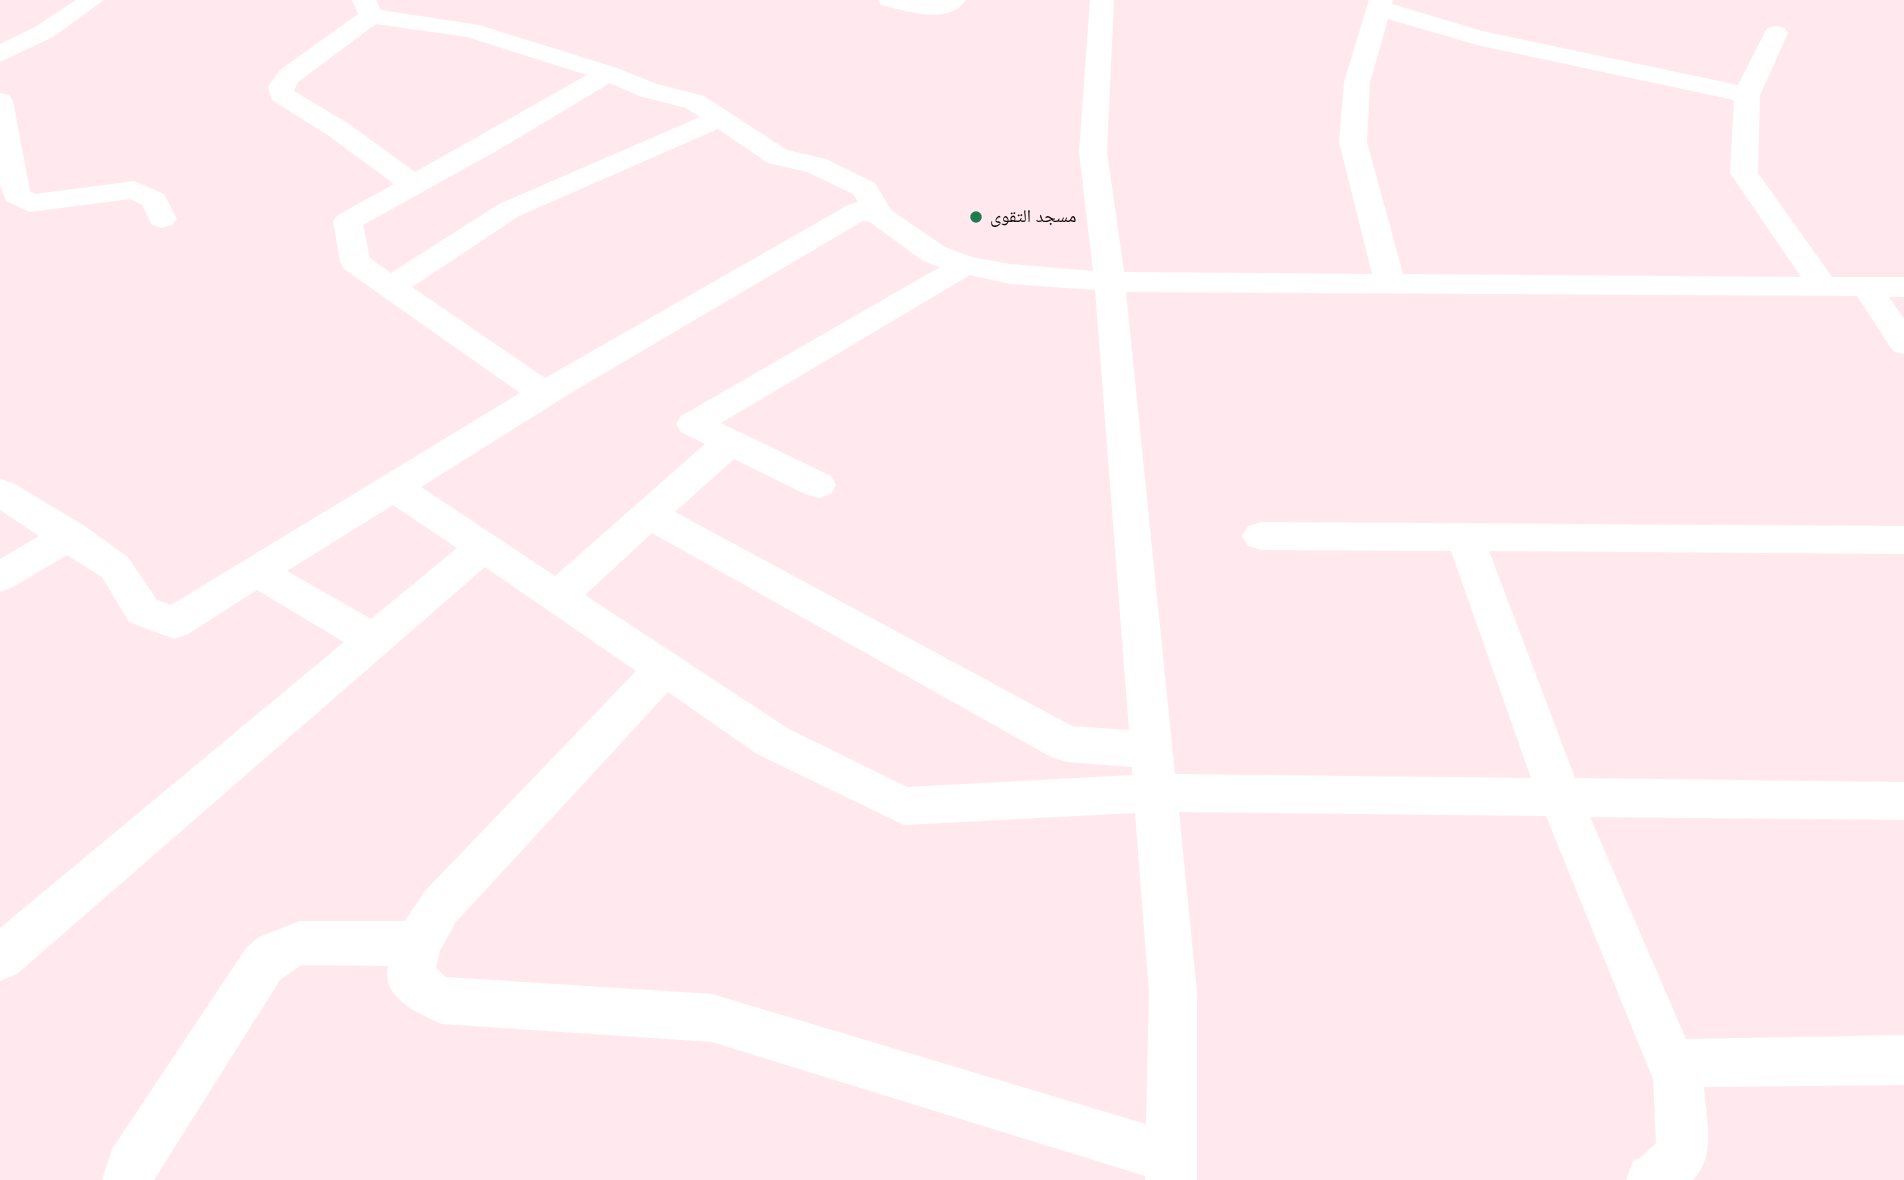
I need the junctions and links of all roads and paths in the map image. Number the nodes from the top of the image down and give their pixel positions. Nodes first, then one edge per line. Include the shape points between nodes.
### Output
1 (92, 0) edge
2 (890, 0) edge
3 (954, 0) edge
4 (1102, 0) edge
5 (1380, 4) edge
6 (367, 8) edge
7 (1776, 33) dead end
8 (0, 54) edge
9 (608, 74) junction
10 (1747, 95) junction
11 (0, 101) edge
12 (720, 118) junction
13 (414, 185) junction
14 (30, 203) junction
15 (0, 208) edge
16 (879, 215) junction
17 (162, 219) dead end
18 (965, 265) junction
19 (1110, 282) junction
20 (1390, 284) junction
21 (1823, 286) junction
22 (1866, 286) junction
23 (391, 287) junction
24 (1904, 287) edge
25 (1904, 343) edge
26 (545, 394) junction
27 (730, 442) junction
28 (818, 485) dead end
29 (394, 487) junction
30 (0, 492) edge
31 (649, 515) junction
32 (70, 535) junction
33 (1261, 536) dead end
34 (1465, 537) junction
35 (1904, 540) edge
36 (483, 547) junction
37 (257, 572) junction
38 (0, 577) edge
39 (557, 597) junction
40 (374, 640) junction
41 (664, 668) junction
42 (1152, 750) junction
43 (1156, 793) junction
44 (1560, 797) junction
45 (1904, 801) edge
46 (418, 944) junction
47 (0, 958) edge
48 (1904, 1060) edge
49 (1678, 1079) junction
50 (1172, 1169) edge
51 (128, 1180) edge
52 (1652, 1180) edge

1 - 8 street
2 - 3 street via 934,8
4 - 19 street via 1093,152
5 - 10 street via 1477,37
5 - 20 street via 1357,82 1353,142
6 - 9 street via 470,30
6 - 13 street via 289,76 281,94
7 - 10 street
9 - 12 street via 695,102
9 - 13 street
10 - 21 street via 1744,173
11 - 14 street via 16,195
12 - 16 street via 778,158 816,165 865,189
12 - 23 street via 509,210
13 - 23 street via 348,221 355,262
14 - 15 street
14 - 17 street via 134,190 154,200
16 - 18 street via 934,254
16 - 26 street via 858,211
18 - 19 street via 1010,274
18 - 27 street via 694,424
19 - 20 street
19 - 42 street
20 - 21 street
21 - 22 street
22 - 24 street
22 - 25 street
23 - 26 street
26 - 29 street
27 - 28 street
27 - 31 street
29 - 36 street
29 - 37 street
30 - 32 street
31 - 39 street
31 - 42 street via 1066,744
32 - 37 street via 115,567 143,611 174,623
32 - 38 street
33 - 34 street
34 - 35 street
34 - 44 street
36 - 39 street
36 - 40 street
37 - 40 street
39 - 41 street
40 - 47 street
41 - 43 street via 772,741 904,806
41 - 46 street via 440,908
42 - 43 street
43 - 44 street
43 - 50 street via 1173,993
44 - 45 street
44 - 49 street
46 - 50 street via 410,975 423,990 442,1000 712,1018
46 - 51 street via 300,943 276,953 263,964 131,1168
48 - 49 street via 1690,1062
49 - 52 street via 1683,1153

